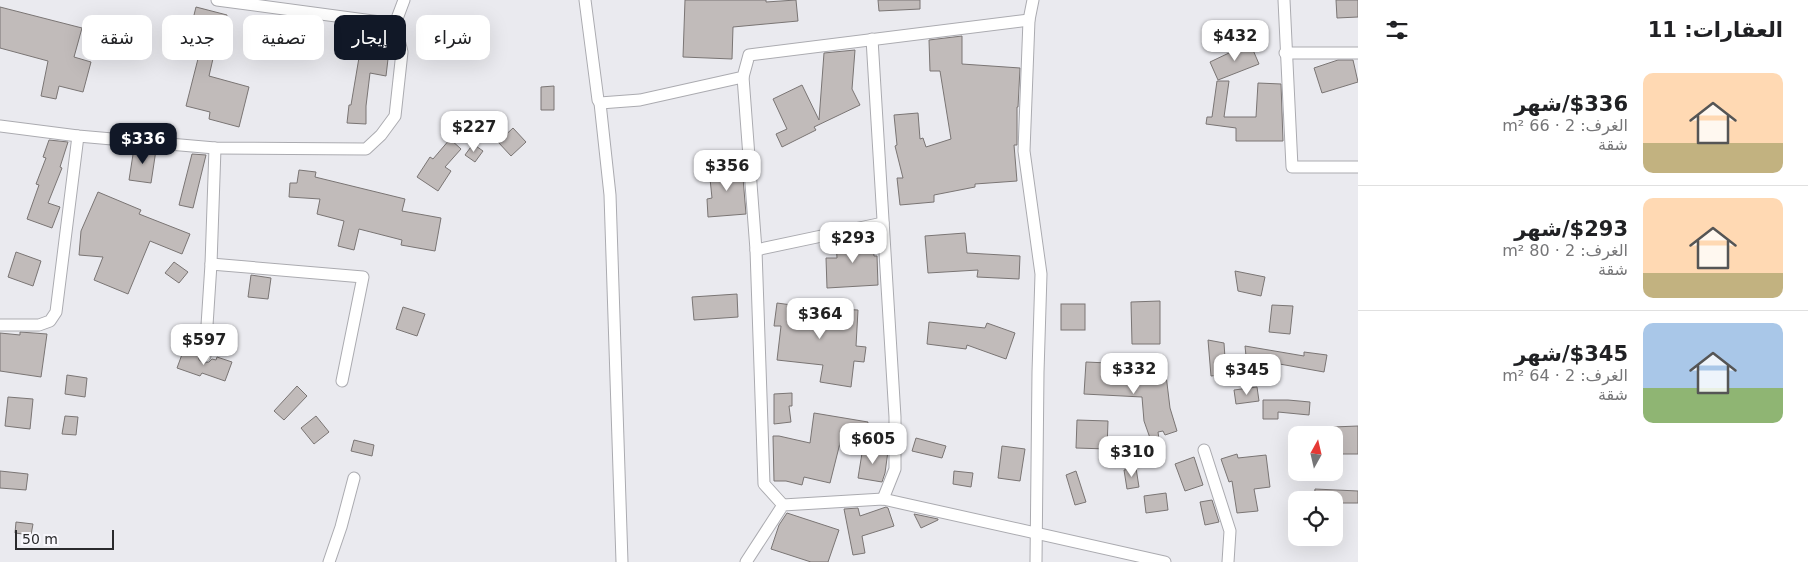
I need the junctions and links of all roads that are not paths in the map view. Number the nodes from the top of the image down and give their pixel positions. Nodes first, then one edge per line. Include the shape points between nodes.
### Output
1 (217, 0) edge
2 (404, 0) edge
3 (585, 0) edge
4 (1033, 0) edge
5 (1284, 0) edge
6 (398, 15) edge
7 (334, 16) edge
8 (1029, 20) junction
9 (872, 39) junction
10 (1285, 53) junction
11 (1358, 53) edge
12 (401, 60) edge
13 (743, 77) junction
14 (600, 103) junction
15 (0, 126) edge
16 (78, 136) junction
17 (215, 148) junction
18 (1358, 167) edge
19 (883, 223) junction
20 (756, 250) junction
21 (211, 264) junction
22 (0, 325) edge
23 (205, 356) dead end
24 (342, 381) dead end
25 (1204, 450) dead end
26 (354, 478) dead end
27 (883, 499) junction
28 (784, 505) junction
29 (1037, 534) junction
30 (329, 562) edge
31 (622, 562) edge
32 (746, 562) edge
33 (1036, 562) edge
34 (1165, 562) edge
35 (1228, 562) edge

1 - 7 street
2 - 6 street
3 - 14 street
4 - 8 street
5 - 10 street
8 - 9 street
8 - 29 street via 1024,151 1041,274
9 - 13 street via 749,55
9 - 19 street
10 - 11 street
10 - 18 street via 1292,167
12 - 17 street via 394,116 366,149
13 - 14 street via 640,100
13 - 20 street
14 - 31 street via 610,194
15 - 16 street
16 - 17 street
16 - 22 street via 56,312 50,321 40,326
17 - 21 street
19 - 20 street
19 - 27 street via 895,417 895,469
20 - 28 street via 764,484
21 - 23 street
21 - 24 street via 363,276
25 - 35 street via 1230,531
26 - 30 street
27 - 28 street
27 - 29 street
28 - 32 street
29 - 33 street
29 - 34 street

